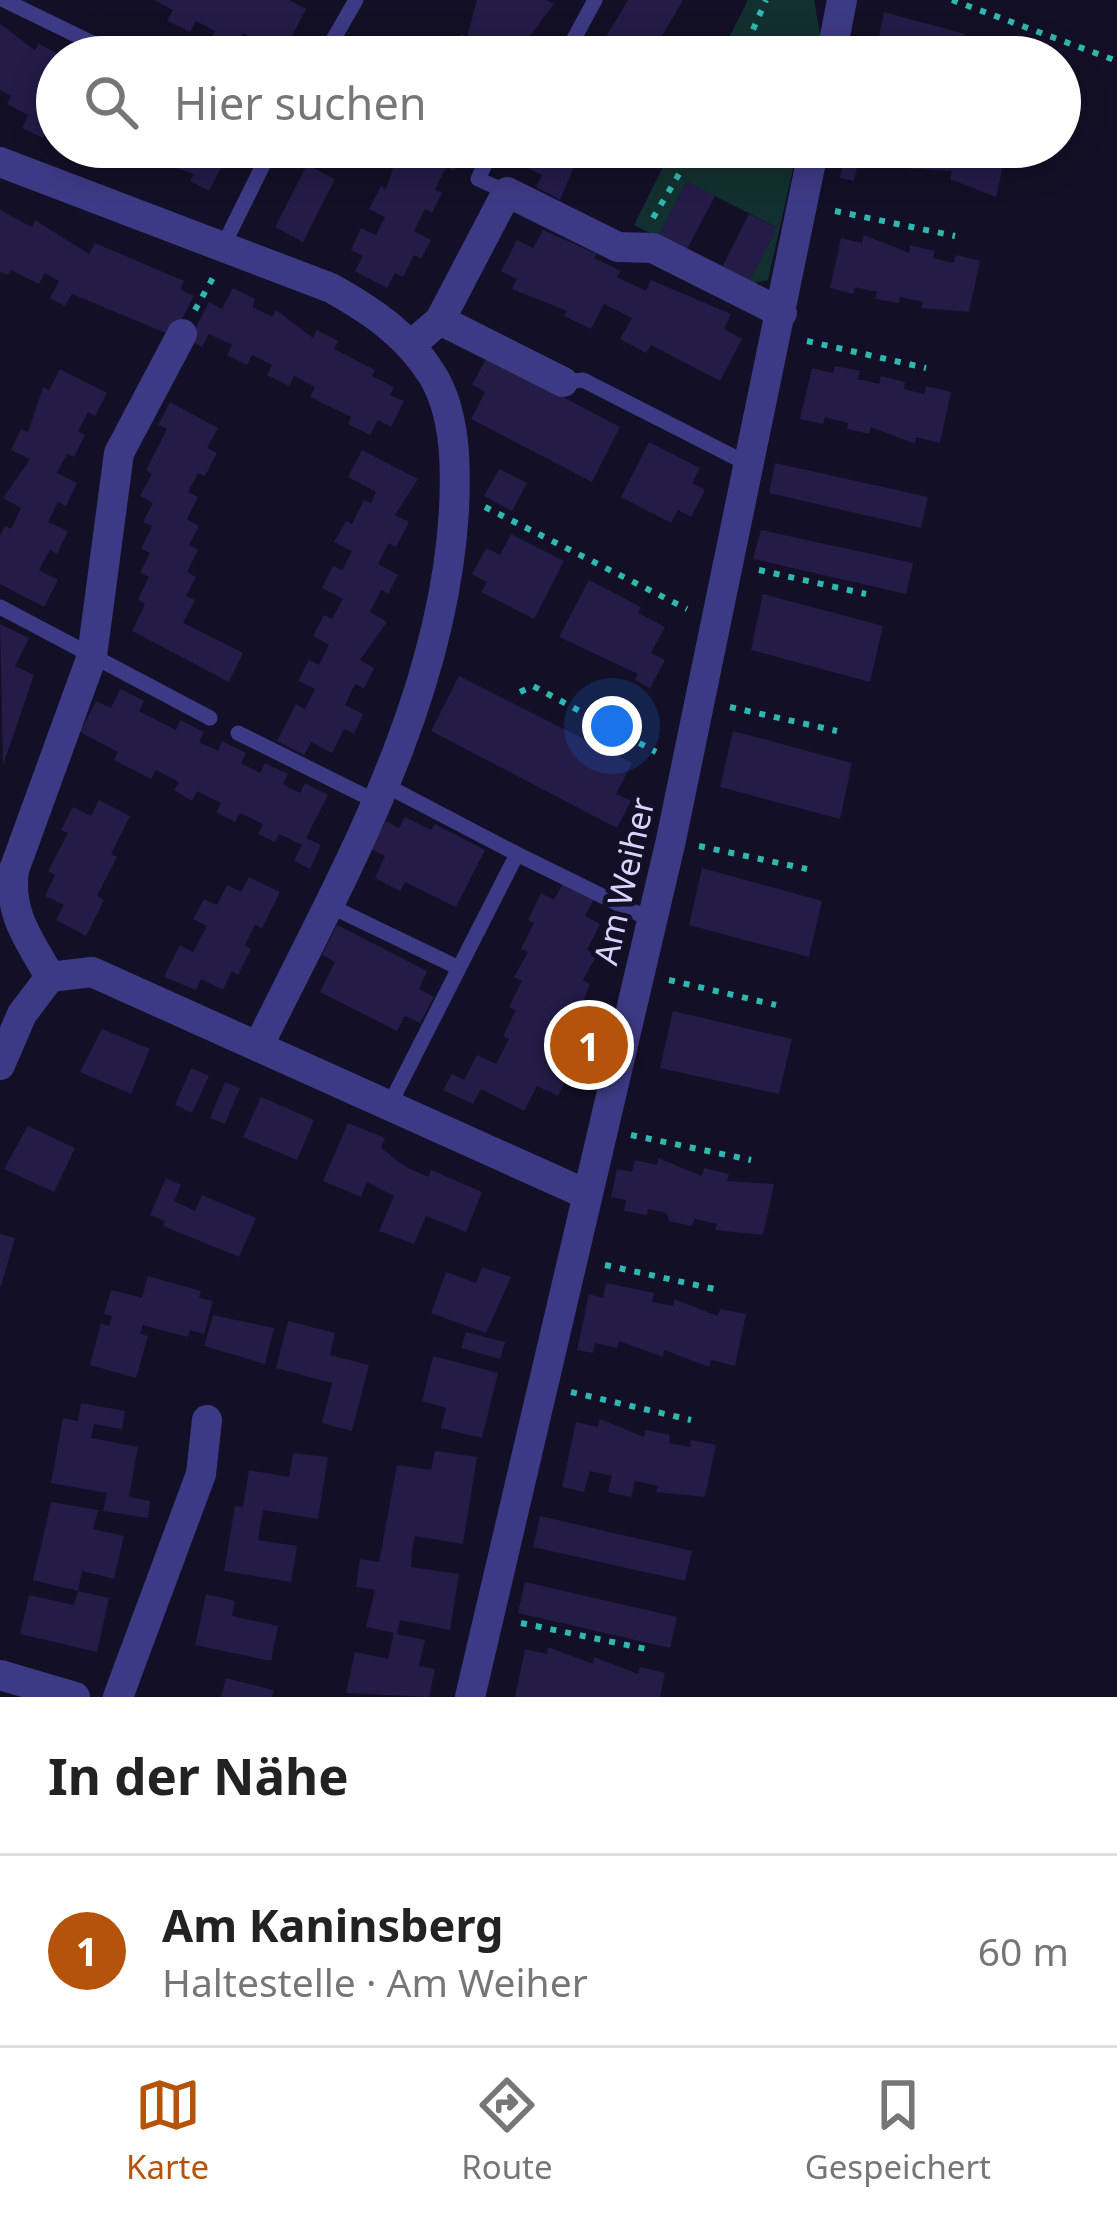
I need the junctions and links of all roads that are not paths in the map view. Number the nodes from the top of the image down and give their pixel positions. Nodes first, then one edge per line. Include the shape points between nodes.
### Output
1 (4, 0) edge
2 (356, 0) edge
3 (596, 0) edge
4 (842, 0) edge
5 (78, 36) edge
6 (335, 36) edge
7 (576, 36) edge
8 (835, 36) edge
9 (0, 162) edge
10 (262, 168) edge
11 (483, 168) edge
12 (810, 168) edge
13 (507, 192) junction
14 (223, 246) junction
15 (440, 320) junction
16 (780, 323) junction
17 (182, 334) road end
18 (411, 345) junction
19 (563, 382) joint
20 (750, 465) junction
21 (0, 608) edge
22 (92, 656) junction
23 (210, 718) dead end
24 (238, 733) dead end
25 (381, 793) junction
26 (517, 854) junction
27 (328, 905) junction
28 (651, 920) junction
29 (459, 968) junction
30 (50, 977) junction
31 (259, 1045) junction
32 (0, 1065) edge
33 (390, 1104) junction
34 (586, 1194) junction
35 (207, 1420) dead end
36 (0, 1675) edge
37 (75, 1697) edge
38 (118, 1697) edge
39 (470, 1697) edge

1 - 5 lane
2 - 6 lane
3 - 7 lane
4 - 8 street
9 - 14 street
10 - 14 lane
11 - 13 lane via 478,179
12 - 16 street, Am Weiher
13 - 15 street
13 - 16 street via 618,247 653,248
14 - 18 street via 331,288
15 - 18 street
15 - 19 street
16 - 20 street, Am Weiher
17 - 22 street via 119,453
18 - 25 street via 447,415 455,491 434,645
19 - 20 lane via 583,380
20 - 28 street, Am Weiher
21 - 22 lane
22 - 23 lane
22 - 30 street via 10,895
24 - 25 lane
25 - 26 lane
25 - 27 street
26 - 28 lane
26 - 29 lane
27 - 29 lane
27 - 31 street
28 - 34 street, Am Weiher
29 - 33 lane
30 - 31 street via 92,973
30 - 32 street
31 - 33 street
33 - 34 street
34 - 39 street, Am Weiher
35 - 38 street via 201,1474
36 - 37 street

